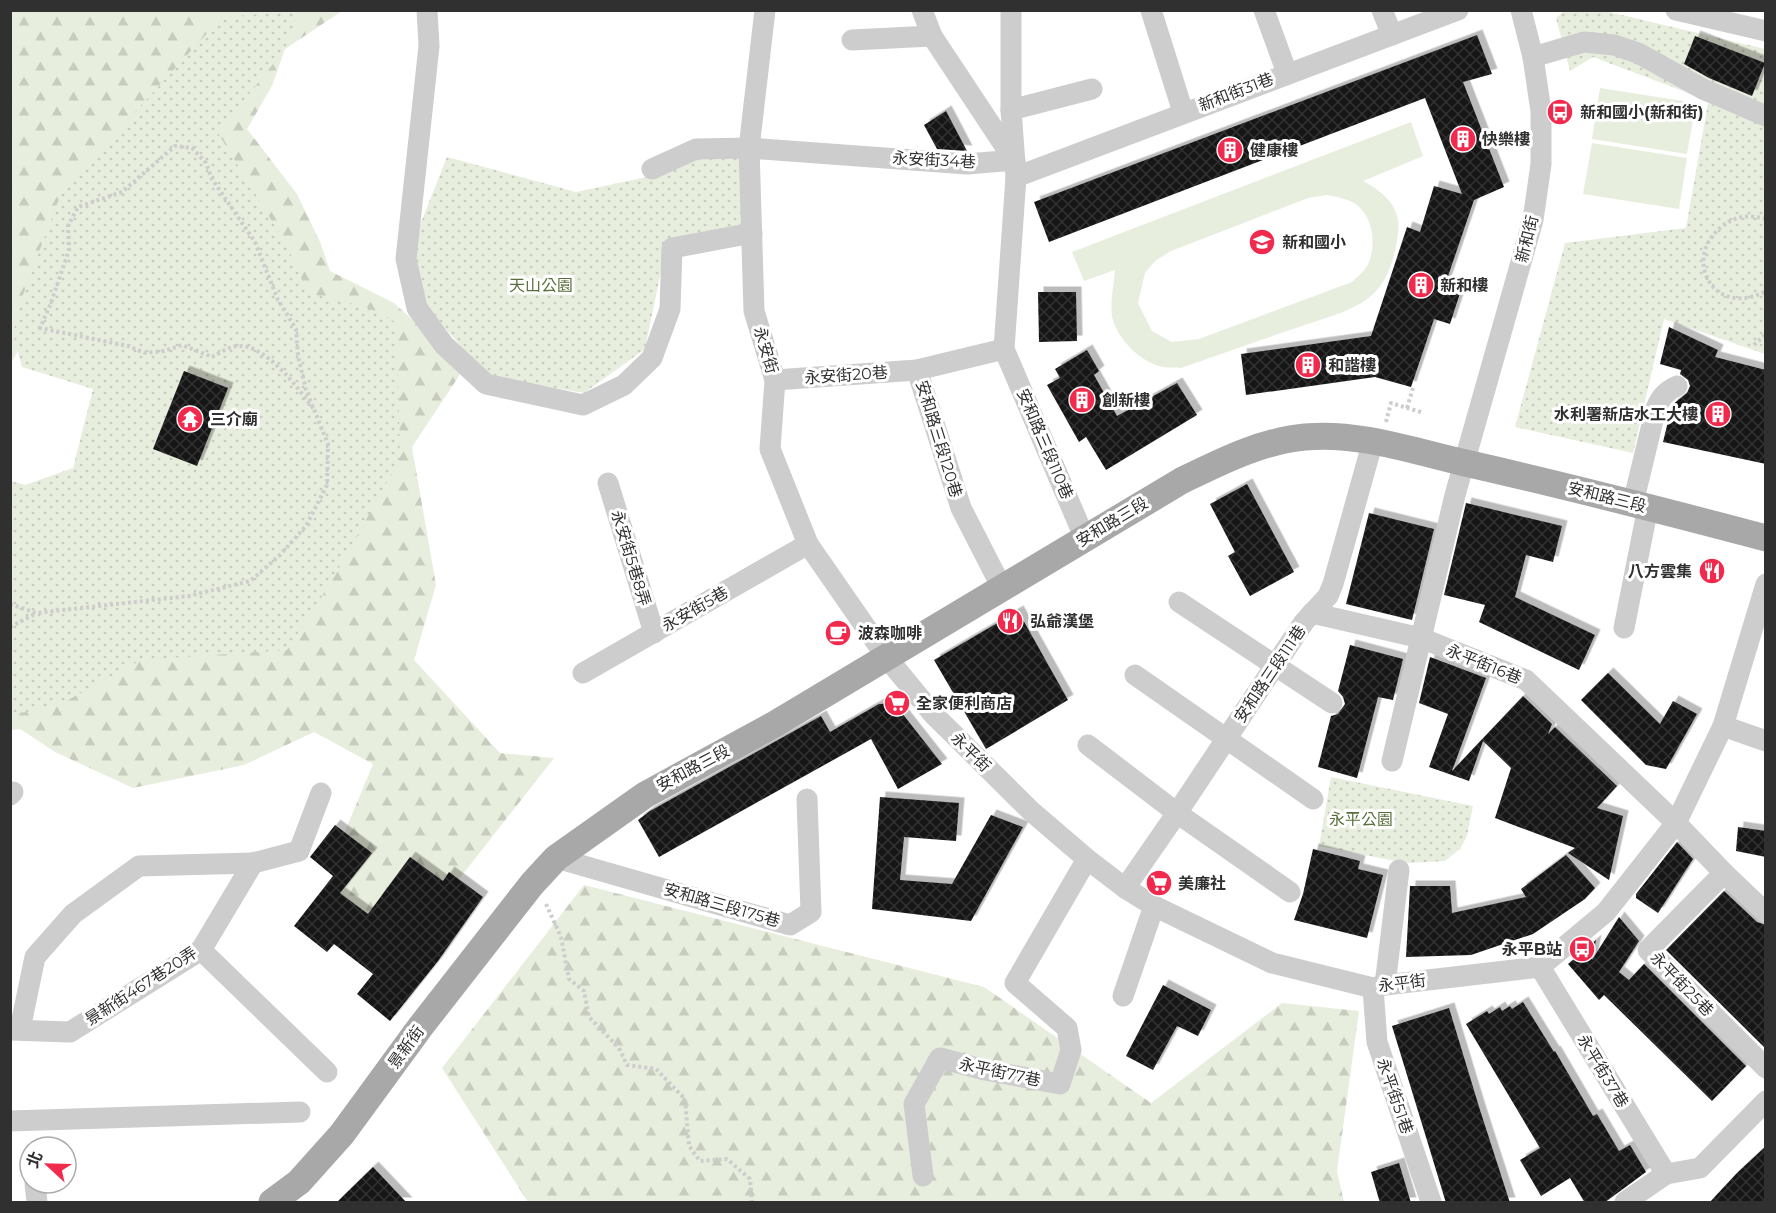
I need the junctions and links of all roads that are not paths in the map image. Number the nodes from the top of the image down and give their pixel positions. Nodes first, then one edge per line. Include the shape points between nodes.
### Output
1 (427, 10) edge
2 (765, 10) edge
3 (922, 10) edge
4 (1011, 10) edge
5 (1151, 10) edge
6 (1264, 10) edge
7 (1382, 10) edge
8 (1458, 10) edge
9 (1521, 10) edge
10 (1676, 10) edge
11 (1766, 31) edge
12 (1392, 35) junction
13 (932, 36) junction
14 (852, 40) dead end
15 (1533, 57) junction
16 (1287, 73) junction
17 (1092, 89) dead end
18 (1011, 110) junction
19 (1183, 112) junction
20 (1766, 116) edge
21 (749, 148) junction
22 (1015, 168) junction
23 (652, 169) dead end
24 (752, 233) junction
25 (1004, 349) junction
26 (917, 370) junction
27 (775, 380) junction
28 (1677, 386) dead end
29 (1373, 441) junction
30 (1464, 462) junction
31 (608, 483) dead end
32 (1640, 505) junction
33 (1766, 538) edge
34 (1085, 539) junction
35 (808, 544) junction
36 (1766, 584) edge
37 (1002, 588) junction
38 (1179, 602) dead end
39 (1312, 613) junction
40 (1624, 628) dead end
41 (654, 633) junction
42 (1421, 638) junction
43 (887, 658) junction
44 (1275, 666) junction
45 (583, 673) dead end
46 (1135, 675) dead end
47 (1332, 703) dead end
48 (1723, 726) junction
49 (1228, 738) junction
50 (1766, 741) edge
51 (1088, 745) dead end
52 (1392, 761) dead end
53 (321, 793) dead end
54 (1313, 799) dead end
55 (807, 800) dead end
56 (1177, 813) junction
57 (1676, 823) junction
58 (556, 858) junction
59 (1087, 859) junction
60 (253, 863) junction
61 (1399, 870) dead end
62 (1724, 873) junction
63 (532, 884) joint
64 (1125, 888) junction
65 (1290, 891) dead end
66 (1154, 906) junction
67 (1766, 913) edge
68 (201, 950) junction
69 (1540, 967) junction
70 (1379, 986) junction
71 (1123, 996) dead end
72 (15, 1029) edge
73 (1766, 1068) edge
74 (327, 1072) dead end
75 (1766, 1101) edge
76 (300, 1112) dead end
77 (10, 1121) edge
78 (1666, 1174) junction
79 (924, 1176) dead end
80 (272, 1203) edge
81 (1431, 1203) edge
82 (1625, 1203) edge

1 - 24 street via 429,46 406,259 417,308 444,345 486,384 583,405 624,385 652,358 670,309 672,248
2 - 21 street, 永安街
3 - 13 street
4 - 18 street
5 - 19 street
6 - 16 street
7 - 12 street
8 - 12 street, 新和街31巷
9 - 15 street, 新和街
10 - 11 street
12 - 16 street, 新和街31巷
13 - 14 street
13 - 22 street
15 - 20 street via 1584,42 1614,45
15 - 30 street, 新和街 via 1541,111 1541,164 1533,220
16 - 19 street, 新和街31巷
17 - 18 street
18 - 22 street
19 - 22 street, 新和街31巷
21 - 22 street, 永安街34巷
21 - 23 street, 永安街34巷 via 696,149
21 - 24 street, 永安街
22 - 25 street
24 - 27 street, 永安街 via 754,311
25 - 26 street, 安和路三段120巷
25 - 34 street, 安和路三段110巷
26 - 27 street, 永安街20巷
26 - 37 street, 安和路三段120巷 via 961,508
27 - 35 street, 永安街 via 770,449
28 - 32 street via 1660,398 1656,408
29 - 30 main road, 安和路三段
29 - 34 main road, 安和路三段 via 1344,436 1304,437 1264,445 1181,481
29 - 39 street, 安和路三段111巷 via 1333,584
30 - 32 main road, 安和路三段
30 - 42 street, 新和街
31 - 41 street, 永安街5巷8弄
32 - 33 main road, 安和路三段
32 - 40 street
34 - 37 main road, 安和路三段
35 - 41 street, 永安街5巷
35 - 43 street, 永安街
36 - 48 street
37 - 43 main road, 安和路三段
38 - 44 street
39 - 42 street, 永平街16巷
39 - 44 street, 安和路三段111巷
41 - 45 street, 永安街5巷
42 - 52 street, 新和街
42 - 57 street, 永平街16巷 via 1526,680
43 - 58 main road, 安和路三段 via 645,795
43 - 59 street, 永平街 via 934,715 1031,811
44 - 47 street
44 - 49 street, 安和路三段111巷
46 - 49 street
48 - 50 street
48 - 57 street
49 - 54 street
49 - 56 street, 安和路三段111巷
51 - 56 street
53 - 60 street, 景新街467巷20弄 via 299,851
55 - 58 street, 安和路三段175巷 via 811,912 790,925
56 - 64 street, 安和路三段111巷
56 - 65 street
57 - 62 street, 永平街16巷
57 - 69 street via 1606,912
58 - 63 main road, 安和路三段
59 - 64 street, 永平街
59 - 79 street, 永平街77巷 via 1015,983 1067,1028 1071,1050 1060,1084 940,1058 914,1104
60 - 68 street, 景新街467巷20弄
60 - 72 street, 景新街467巷20弄 via 139,866 73,914 35,957
61 - 70 street, 永平街51巷
62 - 67 street, 永平街16巷
62 - 73 street, 永平街25巷 via 1648,950
63 - 80 main road, 景新街 via 342,1134 299,1182
64 - 66 street, 永平街
66 - 70 street, 永平街 via 1272,963
66 - 71 street
68 - 72 street, 景新街467巷20弄 via 70,1032
68 - 74 street
69 - 70 street, 永平街
69 - 78 street, 永平街37巷
70 - 81 street, 永平街51巷 via 1377,1042
75 - 78 street via 1700,1168
76 - 77 street
78 - 82 street

